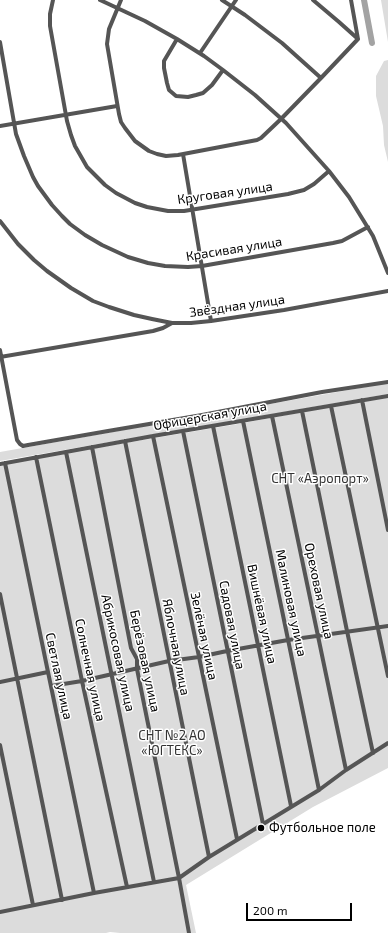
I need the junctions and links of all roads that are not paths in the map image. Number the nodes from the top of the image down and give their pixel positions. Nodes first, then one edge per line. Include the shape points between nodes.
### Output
1 (52, 0) edge
2 (100, 0) edge
3 (121, 0) edge
4 (222, 0) edge
5 (236, 0) edge
6 (313, 0) edge
7 (351, 0) edge
8 (232, 6) junction
9 (118, 8) junction
10 (177, 39) junction
11 (358, 39) junction
12 (0, 42) edge
13 (200, 54) junction
14 (223, 70) junction
15 (320, 78) junction
16 (117, 106) junction
17 (66, 114) junction
18 (281, 119) junction
19 (14, 123) junction
20 (0, 126) edge
21 (184, 154) junction
22 (329, 171) junction
23 (193, 210) junction
24 (0, 221) edge
25 (368, 227) junction
26 (202, 266) junction
27 (388, 273) edge
28 (388, 291) edge
29 (211, 321) junction
30 (172, 323) junction
31 (0, 350) edge
32 (1, 357) edge
33 (388, 382) edge
34 (388, 396) edge
35 (362, 400) junction
36 (331, 406) junction
37 (302, 411) junction
38 (272, 416) junction
39 (243, 421) junction
40 (213, 426) junction
41 (183, 431) junction
42 (153, 436) junction
43 (125, 441) junction
44 (92, 447) junction
45 (66, 452) junction
46 (36, 457) junction
47 (5, 463) junction
48 (0, 464) edge
49 (388, 530) edge
50 (0, 594) edge
51 (388, 626) edge
52 (378, 628) junction
53 (347, 631) junction
54 (318, 636) junction
55 (288, 640) junction
56 (258, 645) junction
57 (227, 651) junction
58 (198, 657) junction
59 (169, 661) junction
60 (137, 669) junction
61 (48, 672) junction
62 (112, 674) junction
63 (388, 676) edge
64 (18, 678) junction
65 (82, 681) junction
66 (0, 682) edge
67 (51, 686) junction
68 (388, 743) edge
69 (0, 745) edge
70 (374, 753) junction
71 (346, 770) junction
72 (319, 790) junction
73 (291, 806) junction
74 (262, 824) junction
75 (237, 839) junction
76 (208, 857) junction
77 (179, 878) junction
78 (154, 882) junction
79 (127, 887) junction
80 (94, 893) junction
81 (62, 900) junction
82 (33, 905) junction
83 (0, 912) edge
84 (189, 933) edge

1 - 17 street, Круговая улица via 50,26
2 - 9 street
3 - 9 street
4 - 8 street
5 - 8 street
6 - 11 street
7 - 11 street
8 - 13 street
8 - 15 street via 282,44
9 - 10 street
9 - 16 street via 109,29 107,44
10 - 13 street
10 - 14 street via 164,61 169,90 176,96 188,97 203,93
11 - 15 street
12 - 19 street, Красивая улица
13 - 14 street
14 - 18 street
15 - 18 street
16 - 17 street
16 - 21 street via 121,122 141,147 166,156
17 - 19 street
17 - 23 street, Круговая улица via 71,135 81,157 105,185 126,199 147,207 168,211
18 - 21 street via 257,140
18 - 22 street
19 - 20 street
19 - 26 street, Красивая улица via 33,177 52,205 70,224 113,251 128,257 176,267
21 - 23 street
22 - 23 street, Круговая улица via 304,190
22 - 25 street
23 - 26 street
24 - 30 street, Звёздная улица via 34,260 71,288 109,307
25 - 26 street, Красивая улица via 342,241
25 - 27 street
26 - 29 street
28 - 29 street, Звёздная улица
29 - 30 street, Звёздная улица
30 - 32 street via 153,331
31 - 32 street
32 - 33 street via 17,440 23,446
34 - 35 street, Офицерская улица
35 - 36 street, Офицерская улица
35 - 49 street
36 - 37 street, Офицерская улица
36 - 52 street
37 - 38 street, Офицерская улица
37 - 53 street
38 - 39 street, Офицерская улица
38 - 54 street, Ореховая улица
39 - 40 street, Офицерская улица
39 - 55 street, Малиновая улица
40 - 41 street, Офицерская улица
40 - 56 street, Вишнёвая улица
41 - 42 street, Офицерская улица
41 - 57 street, Садовая улица
42 - 43 street, Офицерская улица
42 - 58 street, Зелёная улица
43 - 44 street, Офицерская улица
43 - 59 street, Яблочная улица
44 - 45 street, Офицерская улица
44 - 60 street, Берёзовая улица
45 - 46 street, Офицерская улица
45 - 62 street, Абрикосовая улица
46 - 47 street, Офицерская улица
46 - 65 street, Солнечная улица
47 - 48 street, Офицерская улица
47 - 61 street, Светлая улица
50 - 64 street
51 - 52 street
52 - 53 street
52 - 63 street
53 - 54 street
53 - 70 street
54 - 55 street
54 - 71 street, Ореховая улица
55 - 56 street
55 - 72 street, Малиновая улица
56 - 57 street
56 - 73 street, Вишнёвая улица
57 - 58 street
57 - 74 street, Садовая улица
58 - 59 street
58 - 75 street, Зелёная улица
59 - 60 street
59 - 76 street, Яблочная улица
60 - 62 street
60 - 77 street, Берёзовая улица
61 - 64 street
61 - 67 street, Светлая улица
62 - 65 street
62 - 78 street, Абрикосовая улица
64 - 66 street
64 - 81 street
65 - 67 street
65 - 79 street, Солнечная улица
67 - 80 street, Светлая улица
68 - 70 street
69 - 82 street
70 - 71 street
71 - 72 street
72 - 73 street
73 - 74 street
74 - 75 street
75 - 76 street
76 - 77 street
77 - 78 street
77 - 84 street, Берёзовая улица
78 - 79 street
79 - 80 street
80 - 81 street
81 - 82 street
82 - 83 street

